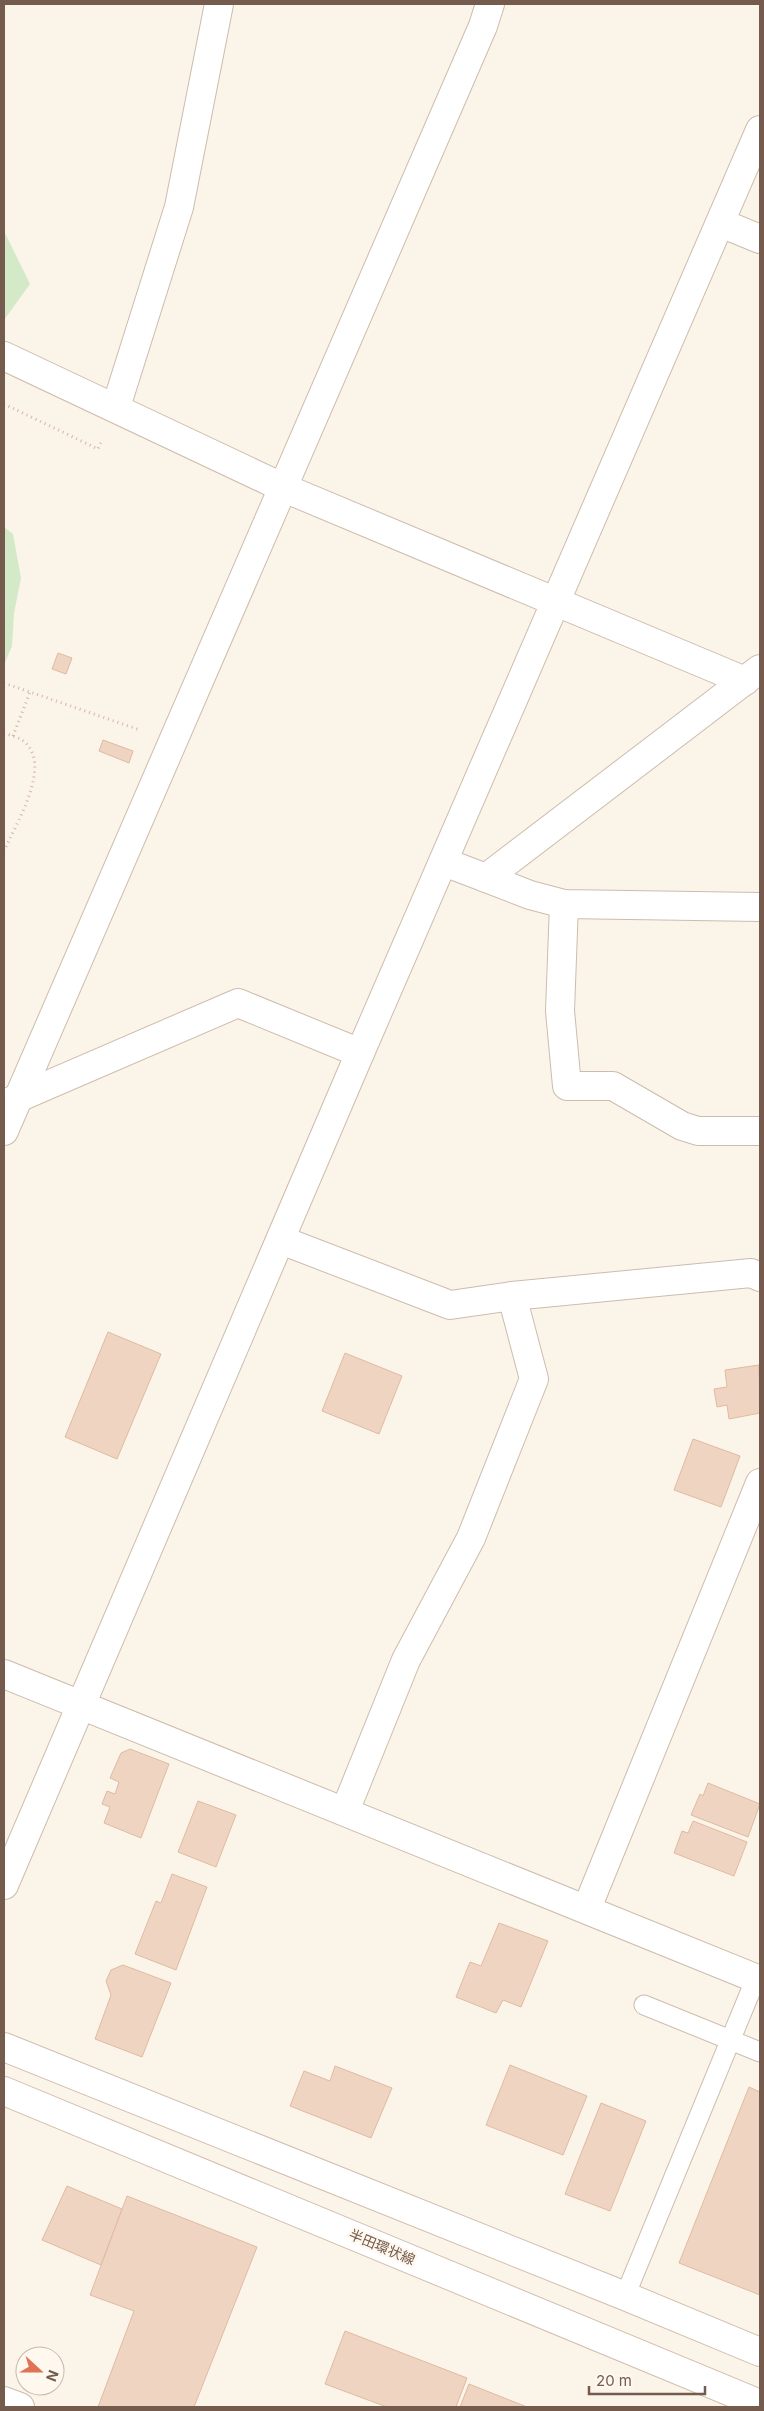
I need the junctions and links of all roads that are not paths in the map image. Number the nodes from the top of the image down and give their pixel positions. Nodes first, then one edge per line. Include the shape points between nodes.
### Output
1 (219, 4) edge
2 (490, 4) edge
3 (760, 130) edge
4 (721, 223) junction
5 (760, 239) edge
6 (4, 356) edge
7 (116, 407) junction
8 (284, 488) junction
9 (557, 603) junction
10 (752, 675) edge
11 (444, 862) junction
12 (486, 878) junction
13 (564, 904) junction
14 (760, 907) edge
15 (360, 1053) junction
16 (12, 1100) edge
17 (4, 1131) edge
18 (760, 1131) edge
19 (281, 1240) junction
20 (760, 1277) edge
21 (512, 1296) junction
22 (760, 1483) edge
23 (4, 1674) edge
24 (80, 1704) junction
25 (345, 1810) junction
26 (4, 1885) edge
27 (587, 1908) junction
28 (758, 1979) edge
29 (644, 2005) dead end
30 (730, 2039) junction
31 (4, 2047) edge
32 (760, 2052) edge
33 (4, 2091) edge
34 (625, 2296) junction
35 (760, 2352) edge
36 (4, 2401) edge
37 (760, 2404) edge
38 (20, 2407) edge

1 - 7 street via 178,207
2 - 8 street
3 - 4 street
4 - 5 street
4 - 9 street
6 - 7 street
7 - 8 street
8 - 9 street
8 - 16 street
9 - 10 street
9 - 11 street
10 - 12 street
11 - 12 street
11 - 15 street
12 - 13 street
13 - 14 street
13 - 18 street via 560,1011 567,1086 613,1086 682,1126 698,1131
15 - 16 street via 238,1003
15 - 19 street
16 - 17 street
19 - 21 street via 450,1305
19 - 24 street
20 - 21 street via 751,1273
21 - 25 street via 534,1379 471,1538 406,1660
22 - 27 street
23 - 24 street
24 - 25 street
24 - 26 street
25 - 27 street
27 - 28 street
28 - 30 lane
29 - 30 lane
30 - 32 lane
30 - 34 lane
31 - 34 street
33 - 37 street, 半田環状線
34 - 35 street
36 - 38 street

